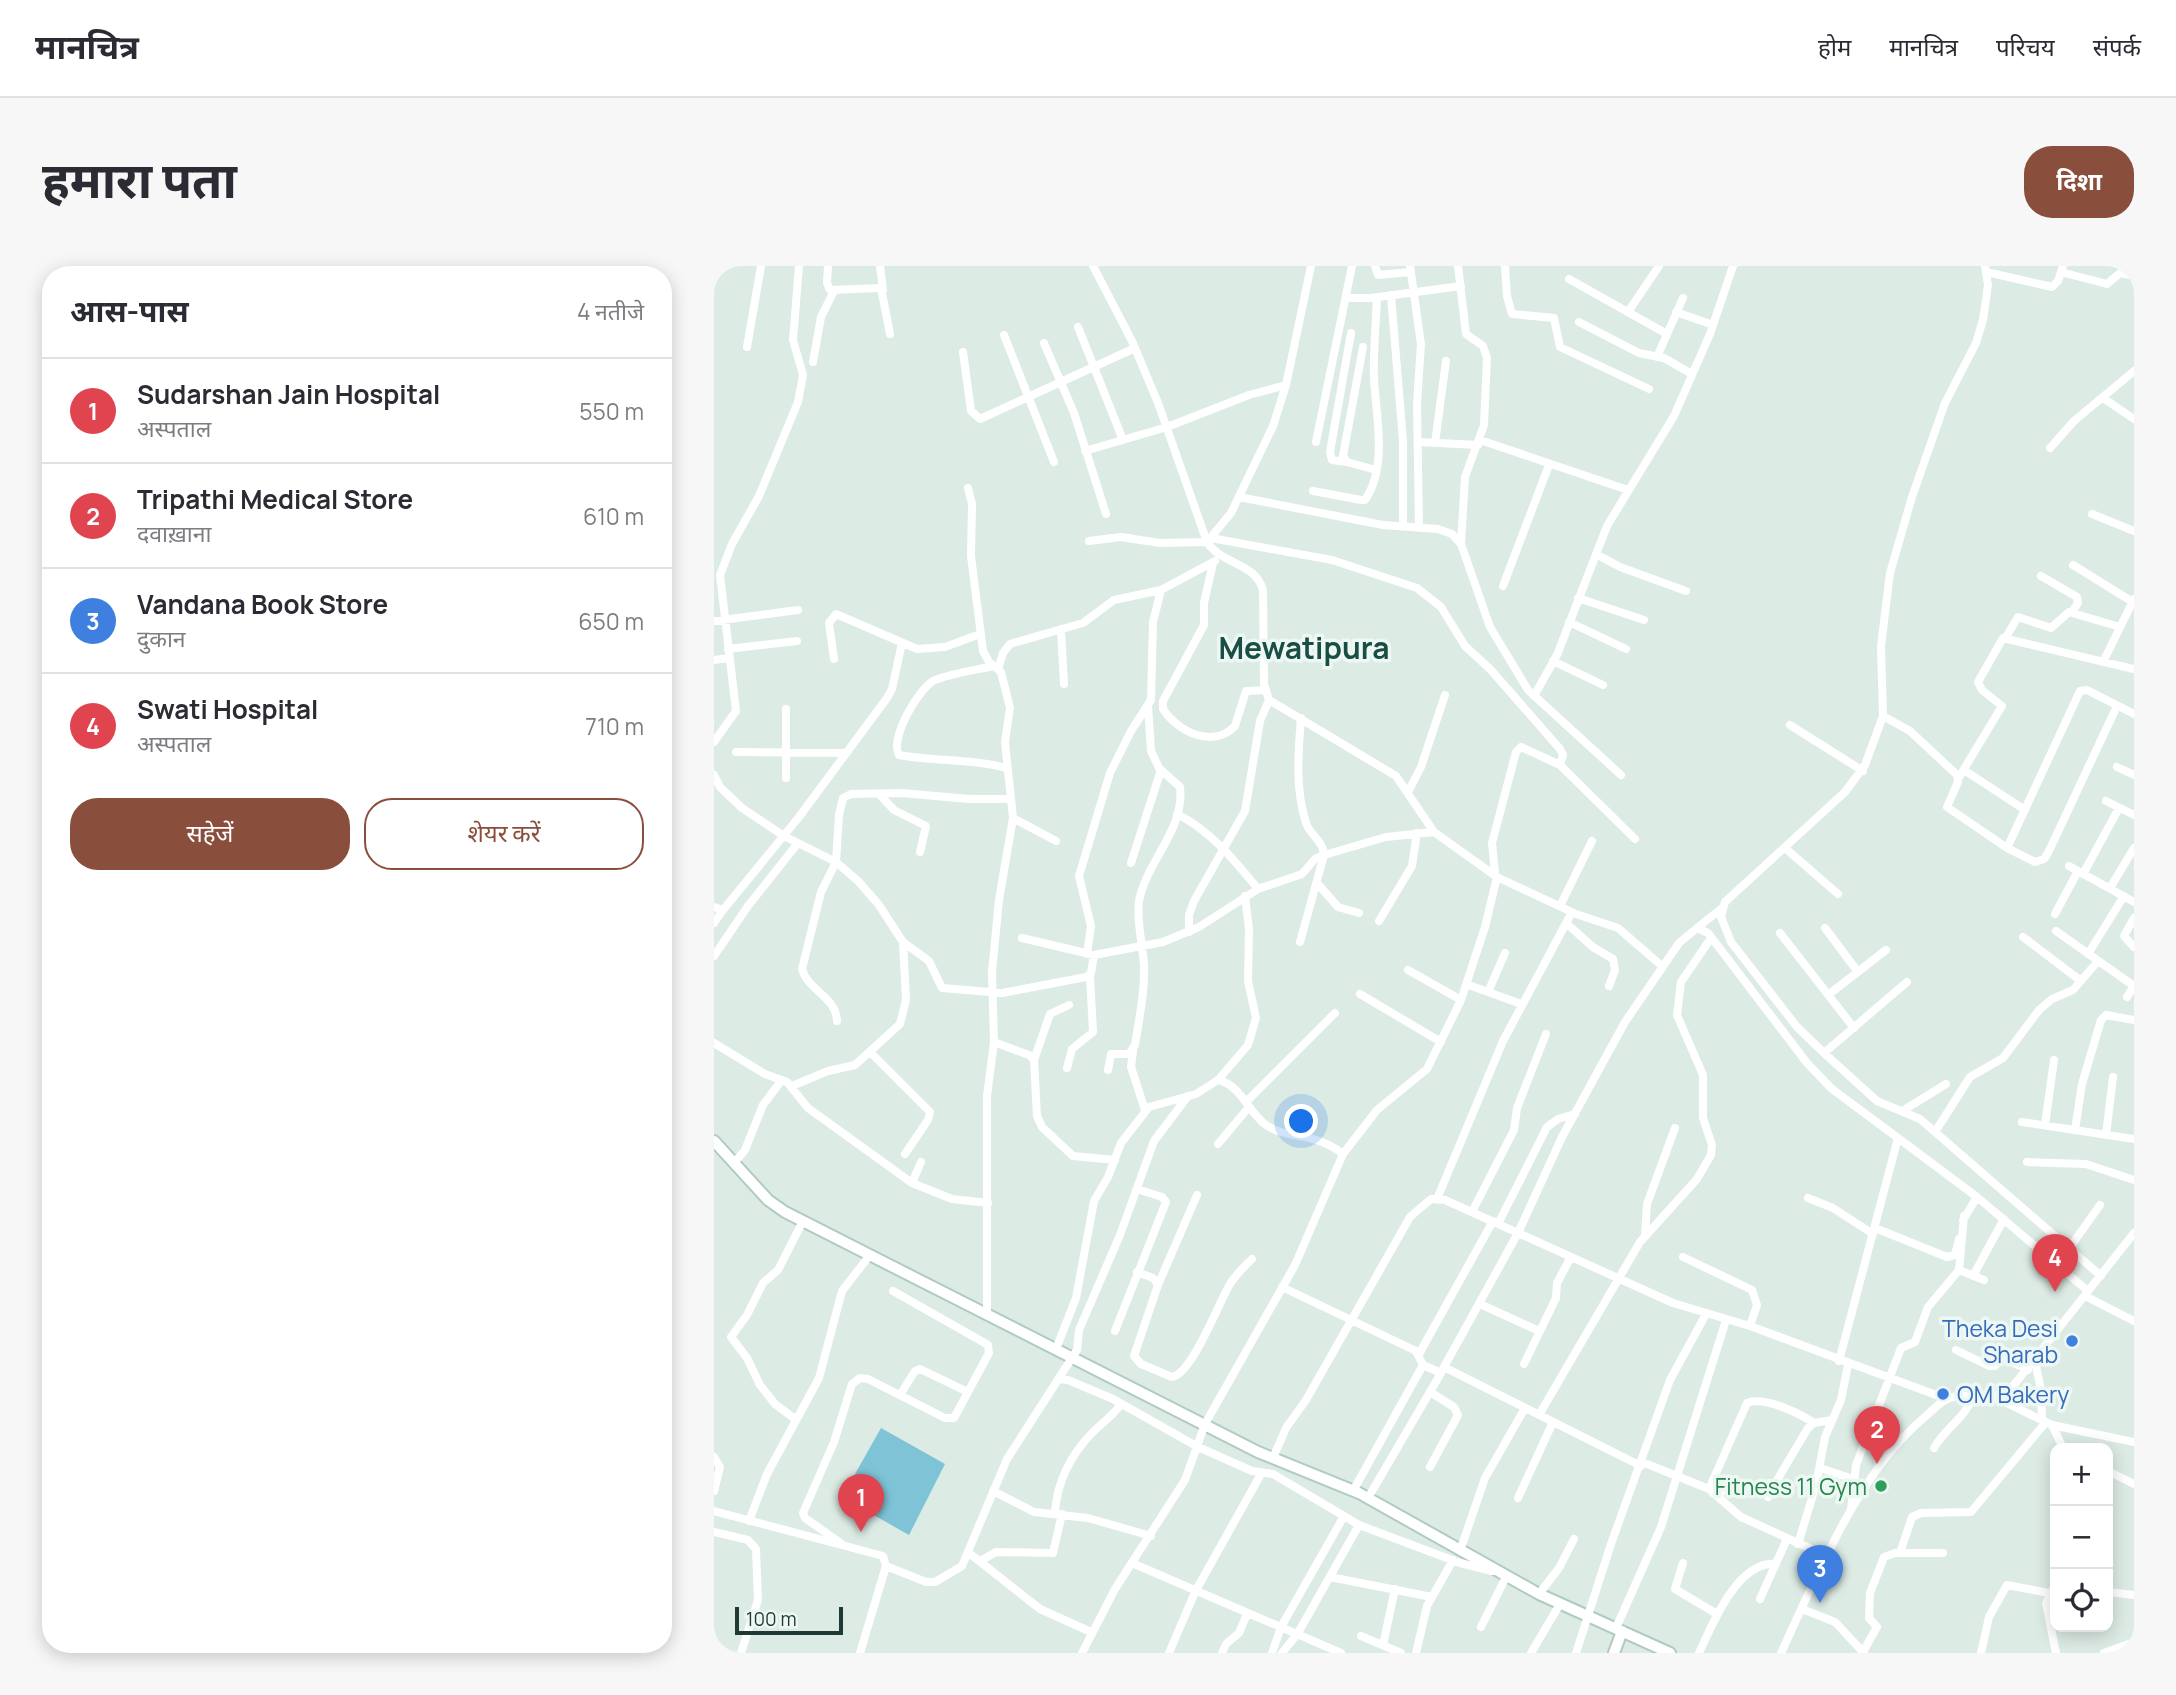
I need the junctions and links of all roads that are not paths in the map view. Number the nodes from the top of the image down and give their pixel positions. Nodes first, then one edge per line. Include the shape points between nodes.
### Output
1 (761, 266) edge
2 (799, 266) edge
3 (828, 266) edge
4 (880, 266) edge
5 (1093, 266) edge
6 (1311, 266) edge
7 (1352, 266) edge
8 (1376, 266) edge
9 (1458, 266) edge
10 (1505, 266) edge
11 (1659, 266) edge
12 (1733, 266) edge
13 (1410, 269) edge
14 (2062, 269) edge
15 (1990, 270) edge
16 (2134, 276) edge
17 (1569, 279) dead end
18 (1461, 286) junction
19 (883, 290) junction
20 (834, 291) junction
21 (1414, 292) junction
22 (1391, 295) junction
23 (1377, 297) junction
24 (1346, 298) junction
25 (1683, 298) dead end
26 (1628, 312) junction
27 (1676, 312) junction
28 (1578, 322) dead end
29 (1713, 325) junction
30 (1078, 327) dead end
31 (1351, 333) dead end
32 (890, 334) dead end
33 (1667, 334) junction
34 (1004, 335) dead end
35 (1044, 343) dead end
36 (747, 347) dead end
37 (1363, 347) dead end
38 (1135, 348) junction
39 (963, 352) dead end
40 (1657, 357) junction
41 (813, 362) dead end
42 (1446, 362) dead end
43 (1096, 366) junction
44 (2134, 371) edge
45 (1692, 374) junction
46 (1062, 382) junction
47 (1286, 385) junction
48 (1649, 389) dead end
49 (1029, 397) junction
50 (2103, 398) junction
51 (2134, 419) edge
52 (1167, 427) junction
53 (1123, 440) junction
54 (1316, 442) dead end
55 (1418, 442) junction
56 (1435, 443) junction
57 (1478, 443) junction
58 (2050, 448) dead end
59 (1085, 451) junction
60 (1054, 462) dead end
61 (1347, 462) junction
62 (1549, 465) junction
63 (1376, 470) junction
64 (968, 488) dead end
65 (1628, 490) junction
66 (1313, 491) dead end
67 (1239, 497) junction
68 (1106, 513) dead end
69 (2092, 514) dead end
70 (1403, 527) junction
71 (1419, 528) junction
72 (2134, 531) edge
73 (1209, 540) junction
74 (1089, 541) dead end
75 (1461, 544) junction
76 (1596, 554) junction
77 (1223, 558) junction
78 (1213, 563) junction
79 (2073, 565) dead end
80 (2041, 576) dead end
81 (1503, 586) dead end
82 (1161, 590) junction
83 (1686, 591) dead end
84 (1578, 598) junction
85 (2133, 601) edge
86 (798, 610) dead end
87 (2072, 612) junction
88 (2131, 612) edge
89 (719, 620) edge
90 (1644, 620) dead end
91 (1569, 622) junction
92 (2120, 627) junction
93 (1060, 629) junction
94 (980, 634) junction
95 (2006, 638) junction
96 (797, 641) dead end
97 (902, 643) junction
98 (1626, 649) dead end
99 (729, 654) junction
100 (834, 659) dead end
101 (714, 660) edge
102 (1553, 662) junction
103 (2103, 662) junction
104 (996, 667) junction
105 (2134, 669) edge
106 (1064, 684) dead end
107 (1603, 685) dead end
108 (1266, 690) junction
109 (1445, 695) dead end
110 (1534, 696) junction
111 (1269, 699) junction
112 (1148, 705) junction
113 (2117, 706) junction
114 (786, 709) dead end
115 (2134, 714) edge
116 (1883, 716) junction
117 (1301, 719) junction
118 (1790, 725) dead end
119 (714, 742) edge
120 (736, 752) dead end
121 (786, 752) junction
122 (845, 753) junction
123 (1560, 765) junction
124 (2117, 767) dead end
125 (1006, 768) junction
126 (1161, 770) junction
127 (1964, 770) junction
128 (1863, 771) junction
129 (714, 775) edge
130 (1621, 775) dead end
131 (2134, 775) edge
132 (786, 778) dead end
133 (1958, 779) junction
134 (1408, 792) junction
135 (880, 795) junction
136 (1009, 799) junction
137 (2106, 801) dead end
138 (2119, 808) junction
139 (2025, 810) junction
140 (1177, 814) junction
141 (2134, 816) edge
142 (1013, 818) junction
143 (1434, 832) junction
144 (1417, 833) junction
145 (784, 836) junction
146 (1635, 839) dead end
147 (1056, 841) dead end
148 (1592, 841) dead end
149 (799, 843) junction
150 (1785, 848) junction
151 (2007, 848) junction
152 (2134, 848) edge
153 (1225, 849) junction
154 (920, 852) dead end
155 (1324, 855) junction
156 (836, 862) junction
157 (1132, 863) dead end
158 (2068, 866) dead end
159 (2080, 872) junction
160 (1496, 875) junction
161 (1317, 883) junction
162 (2110, 888) junction
163 (1258, 889) junction
164 (1838, 894) dead end
165 (1245, 896) junction
166 (2124, 896) junction
167 (2134, 902) edge
168 (1560, 906) junction
169 (714, 907) edge
170 (1722, 908) junction
171 (723, 910) junction
172 (1572, 912) junction
173 (1359, 913) dead end
174 (2055, 914) dead end
175 (2134, 918) edge
176 (1379, 921) dead end
177 (714, 923) edge
178 (1566, 923) junction
179 (1825, 928) dead end
180 (1697, 929) junction
181 (2056, 931) dead end
182 (1189, 932) junction
183 (1780, 933) dead end
184 (1711, 937) junction
185 (2023, 937) dead end
186 (1022, 938) dead end
187 (903, 942) junction
188 (1300, 942) dead end
189 (1143, 946) junction
190 (2134, 947) edge
191 (1886, 950) dead end
192 (1505, 953) dead end
193 (2088, 954) junction
194 (1091, 955) junction
195 (714, 956) edge
196 (2098, 961) junction
197 (1662, 967) junction
198 (1408, 970) dead end
199 (1858, 972) junction
200 (1090, 976) junction
201 (2081, 981) junction
202 (1907, 982) dead end
203 (1466, 984) junction
204 (1609, 986) dead end
205 (2134, 986) edge
206 (1488, 992) junction
207 (993, 994) junction
208 (1360, 994) dead end
209 (1828, 995) junction
210 (2127, 997) dead end
211 (1461, 1000) junction
212 (1521, 1004) junction
213 (1069, 1005) dead end
214 (1335, 1013) dead end
215 (2134, 1020) edge
216 (837, 1021) dead end
217 (1854, 1028) junction
218 (1546, 1034) dead end
219 (994, 1042) junction
220 (1441, 1042) junction
221 (714, 1043) edge
222 (1133, 1051) junction
223 (871, 1053) junction
224 (1824, 1053) junction
225 (1034, 1060) junction
226 (2054, 1060) dead end
227 (1067, 1068) dead end
228 (1108, 1070) dead end
229 (2113, 1077) dead end
230 (781, 1080) junction
231 (1218, 1080) junction
232 (1946, 1084) dead end
233 (792, 1086) junction
234 (1188, 1096) junction
235 (1248, 1104) junction
236 (1146, 1110) junction
237 (1904, 1110) junction
238 (1575, 1114) junction
239 (2022, 1122) dead end
240 (2045, 1125) junction
241 (1675, 1128) dead end
242 (2075, 1130) junction
243 (1935, 1132) junction
244 (2106, 1135) junction
245 (1898, 1138) junction
246 (2134, 1139) edge
247 (716, 1144) edge
248 (1217, 1144) dead end
249 (905, 1154) dead end
250 (1343, 1154) junction
251 (1115, 1160) junction
252 (921, 1162) dead end
253 (2027, 1162) dead end
254 (734, 1163) junction
255 (2134, 1180) edge
256 (912, 1183) junction
257 (1137, 1189) junction
258 (1197, 1195) dead end
259 (1978, 1197) junction
260 (1808, 1198) dead end
261 (1437, 1199) junction
262 (988, 1203) junction
263 (2100, 1205) dead end
264 (1472, 1212) junction
265 (1964, 1216) junction
266 (2004, 1219) junction
267 (803, 1221) junction
268 (1495, 1223) junction
269 (1874, 1231) junction
270 (1518, 1233) junction
271 (2134, 1233) edge
272 (1645, 1236) junction
273 (2068, 1250) junction
274 (870, 1255) junction
275 (1683, 1256) dead end
276 (1571, 1257) junction
277 (1252, 1259) dead end
278 (1959, 1270) junction
279 (1137, 1272) junction
280 (1973, 1276) junction
281 (2101, 1276) junction
282 (1617, 1278) junction
283 (1984, 1280) dead end
284 (1158, 1285) junction
285 (1282, 1287) junction
286 (893, 1290) dead end
287 (2086, 1293) junction
288 (1479, 1304) junction
289 (988, 1314) junction
290 (1706, 1314) junction
291 (1349, 1319) junction
292 (1726, 1320) junction
293 (2134, 1321) edge
294 (1750, 1326) junction
295 (1115, 1331) dead end
296 (1539, 1331) junction
297 (1056, 1349) junction
298 (1956, 1350) dead end
299 (1419, 1354) junction
300 (1073, 1358) junction
301 (2035, 1361) junction
302 (1843, 1363) junction
303 (1524, 1364) dead end
304 (1423, 1365) junction
305 (1443, 1370) junction
306 (2028, 1370) junction
307 (1888, 1378) junction
308 (1059, 1379) junction
309 (968, 1392) junction
310 (1430, 1392) junction
311 (900, 1395) junction
312 (1994, 1397) junction
313 (1972, 1398) junction
314 (1947, 1399) junction
315 (1121, 1404) junction
316 (1525, 1408) junction
317 (1539, 1415) junction
318 (795, 1419) junction
319 (1832, 1420) junction
320 (1553, 1422) junction
321 (1814, 1423) junction
322 (2047, 1423) junction
323 (1205, 1424) junction
324 (2134, 1442) edge
325 (2060, 1443) edge
326 (1198, 1447) junction
327 (1934, 1448) dead end
328 (714, 1457) edge
329 (1273, 1458) junction
330 (1642, 1464) junction
331 (1430, 1466) dead end
332 (1820, 1468) junction
333 (2113, 1473) edge
334 (1261, 1474) junction
335 (1676, 1475) junction
336 (1853, 1479) junction
337 (2134, 1483) edge
338 (1773, 1484) junction
339 (714, 1491) edge
340 (993, 1491) junction
341 (1353, 1491) junction
342 (1711, 1491) junction
343 (1768, 1497) dead end
344 (1368, 1498) junction
345 (1518, 1498) dead end
346 (714, 1511) edge
347 (1058, 1514) junction
348 (1851, 1514) junction
349 (1344, 1516) junction
350 (749, 1521) junction
351 (1359, 1525) junction
352 (714, 1532) edge
353 (1150, 1536) junction
354 (1574, 1539) dead end
355 (1787, 1539) junction
356 (842, 1544) junction
357 (1798, 1544) junction
358 (1461, 1548) junction
359 (969, 1553) junction
360 (1900, 1553) junction
361 (1942, 1553) dead end
362 (1829, 1557) junction
363 (1453, 1560) junction
364 (981, 1561) junction
365 (1132, 1563) junction
366 (1683, 1563) dead end
367 (1776, 1564) junction
368 (886, 1566) junction
369 (1502, 1575) junction
370 (1330, 1577) junction
371 (1395, 1589) junction
372 (1195, 1592) junction
373 (2049, 1592) joint
374 (2113, 1593) edge
375 (1539, 1594) junction
376 (2134, 1595) edge
377 (1432, 1597) junction
378 (1760, 1599) dead end
379 (1560, 1604) junction
380 (1802, 1609) junction
381 (1247, 1614) junction
382 (1717, 1614) junction
383 (1587, 1616) junction
384 (1281, 1627) junction
385 (1481, 1627) dead end
386 (1619, 1629) junction
387 (1091, 1632) junction
388 (1298, 1633) junction
389 (1361, 1636) dead end
390 (2134, 1642) edge
391 (1383, 1645) junction
392 (741, 1653) edge
393 (860, 1653) edge
394 (1082, 1653) edge
395 (1169, 1653) edge
396 (1222, 1653) edge
397 (1272, 1653) edge
398 (1282, 1653) edge
399 (1341, 1653) edge
400 (1401, 1653) edge
401 (1416, 1653) edge
402 (1531, 1653) edge
403 (1576, 1653) edge
404 (1614, 1653) edge
405 (1670, 1653) edge
406 (1699, 1653) edge
407 (1782, 1653) edge
408 (1863, 1653) edge
409 (1981, 1653) edge
410 (2056, 1653) edge
411 (2104, 1653) edge

1 - 36 street
2 - 89 street via 793,340 803,381 790,427 720,575
3 - 20 street via 828,288
4 - 19 street
5 - 38 street
6 - 47 street
7 - 24 street
8 - 13 street via 1378,275
9 - 18 street
10 - 48 street via 1512,314 1554,318 1560,347
11 - 26 street
12 - 29 street
13 - 21 street
14 - 15 street via 2052,287
14 - 16 street via 2107,284 2120,273
15 - 116 street via 1976,343 1945,403 1890,573 1881,646
17 - 26 street
18 - 21 street
18 - 57 street via 1466,334 1486,350 1485,411
19 - 20 street
19 - 32 street
20 - 41 street via 821,317
21 - 22 street
21 - 55 street via 1421,344
22 - 23 street
22 - 70 street via 1403,433
23 - 24 street
23 - 63 street
24 - 54 street
25 - 27 street
26 - 33 street
27 - 29 street
27 - 33 street
28 - 40 street via 1639,353
29 - 45 street
30 - 43 street
31 - 61 street via 1330,452 1332,460
33 - 40 street
34 - 49 street
35 - 46 street
37 - 61 street via 1344,451
38 - 43 street
38 - 52 street
39 - 49 street via 971,411 976,418
40 - 45 street
42 - 56 street
43 - 46 street
43 - 53 street
44 - 50 street
45 - 65 street via 1674,416
46 - 49 street
46 - 59 street
47 - 52 street
47 - 67 street via 1273,426
49 - 60 street
50 - 51 street
50 - 58 street via 2067,427
52 - 53 street
52 - 73 street
53 - 59 street
55 - 56 street
55 - 71 street
56 - 57 street
57 - 62 street
57 - 75 street via 1465,477
59 - 68 street
61 - 63 street
62 - 65 street
62 - 81 street
63 - 66 street via 1366,500
64 - 94 street
65 - 76 street
67 - 70 street
67 - 73 street via 1226,523
69 - 72 street
70 - 71 street
71 - 75 street via 1445,532
73 - 74 street via 1160,543 1121,537
73 - 77 street
73 - 123 street via 1352,566 1427,594 1441,607 1465,646 1560,749
75 - 110 street via 1490,627
76 - 83 street
76 - 84 street
77 - 78 street
77 - 108 street via 1253,572 1262,586
78 - 82 street
78 - 108 street via 1203,603 1204,625 1163,701 1163,709 1198,736 1215,738 1235,726 1246,691
79 - 85 street
80 - 87 street via 2077,597
82 - 93 street via 1114,600 1087,621
82 - 112 street via 1154,613
84 - 90 street
84 - 91 street
85 - 88 street
86 - 89 street
87 - 92 street
87 - 95 street via 2051,628 2018,617
88 - 92 street
89 - 99 street
91 - 98 street
91 - 102 street
92 - 103 street
93 - 104 street via 1010,645
93 - 106 street
94 - 97 street via 936,649
94 - 104 street via 985,657
95 - 103 street
95 - 127 street via 1978,682 2001,703 2001,709
96 - 99 street
97 - 100 street via 836,614 829,623
97 - 122 street via 892,689
99 - 101 street
99 - 119 street via 736,711
102 - 107 street
102 - 110 street
103 - 105 street
104 - 125 street via 1010,708
104 - 125 street via 930,683 908,713 896,750 899,755 972,760
108 - 111 street
109 - 134 street
110 - 130 street
111 - 117 street
111 - 153 street via 1260,721 1248,802
112 - 126 street via 1149,747
112 - 194 street via 1110,773 1079,876 1091,926
113 - 115 street
113 - 139 street via 2087,690 2080,691
113 - 151 street via 2045,859 2029,861
114 - 121 street
116 - 128 street
116 - 133 street via 1910,731
117 - 134 street via 1396,776
117 - 155 street via 1297,790 1308,828 1324,846
118 - 128 street
120 - 121 street
121 - 122 street
121 - 132 street
122 - 145 street
123 - 146 street
123 - 160 street via 1524,747 1518,750 1492,843
124 - 131 street
125 - 136 street
126 - 140 street via 1180,787
126 - 157 street
127 - 133 street
127 - 139 street
128 - 150 street
129 - 145 street via 735,802
133 - 151 street via 1947,807
134 - 143 street
135 - 136 street
135 - 154 street via 894,810 926,826
135 - 156 street via 843,798
136 - 142 street
137 - 138 street
138 - 141 street
138 - 159 street
139 - 151 street
140 - 153 street
140 - 189 street via 1148,871 1139,902
142 - 147 street
142 - 207 street via 999,900
143 - 144 street
143 - 160 street
144 - 155 street
144 - 176 street via 1412,866
145 - 149 street
145 - 171 street
148 - 168 street
149 - 156 street
149 - 195 street
150 - 164 street
150 - 170 street
152 - 162 street
153 - 163 street
153 - 182 street via 1194,901
155 - 161 street
155 - 163 street via 1302,873
156 - 187 street via 869,892
156 - 216 street via 821,892 802,970 834,1005
158 - 159 street
159 - 162 street
159 - 174 street
160 - 168 street
160 - 203 street
161 - 173 street via 1338,906
161 - 188 street
162 - 166 street
163 - 165 street
165 - 182 street
165 - 231 street via 1250,929 1248,981 1256,1018 1246,1051
166 - 167 street
166 - 193 street
168 - 172 street
169 - 171 street
170 - 180 street
170 - 224 street via 1723,927 1731,942
171 - 177 street
172 - 178 street
172 - 197 street via 1618,928
175 - 190 street via 2124,936
178 - 204 street via 1613,959 1615,970
178 - 212 street
179 - 199 street
180 - 184 street
180 - 197 street via 1679,943
181 - 193 street
182 - 189 street
183 - 209 street
184 - 245 street via 1807,1063 1832,1089
184 - 272 street via 1681,982 1677,1015 1703,1075 1704,1124 1711,1155 1697,1179
185 - 201 street
186 - 194 street
187 - 207 street via 929,961 943,988
187 - 223 street via 905,1013
189 - 194 street
189 - 222 street via 1143,986
191 - 199 street
192 - 206 street
193 - 196 street
194 - 200 street
196 - 201 street
196 - 205 street
197 - 238 street via 1625,1022
198 - 211 street
199 - 209 street
200 - 207 street
200 - 227 street via 1093,1032 1072,1049
201 - 243 street via 2039,1010 2003,1058 1970,1077
202 - 217 street
203 - 206 street
203 - 211 street
205 - 210 street
206 - 212 street
207 - 219 street
208 - 220 street
209 - 217 street
211 - 220 street
212 - 261 street
213 - 225 street via 1050,1014
214 - 235 street
215 - 242 street via 2106,1015 2101,1020 2082,1084
217 - 224 street
218 - 264 street via 1517,1108 1514,1130
219 - 225 street
219 - 262 street via 988,1083
220 - 250 street via 1427,1069 1377,1110
221 - 230 street
222 - 228 street via 1111,1054
222 - 236 street via 1131,1067
223 - 233 street via 850,1067
223 - 249 street via 930,1112
224 - 237 street via 1877,1101
225 - 251 street via 1037,1116 1042,1127 1073,1156
226 - 240 street
229 - 244 street
230 - 233 street
230 - 254 street via 763,1105 746,1150
231 - 234 street
231 - 235 street via 1230,1084
232 - 237 street
233 - 256 street via 808,1108
234 - 236 street via 1156,1102
234 - 257 street via 1154,1141
235 - 248 street
235 - 250 street via 1273,1128 1318,1138
236 - 251 street via 1121,1143
237 - 243 street
238 - 268 street via 1547,1127
238 - 270 street
239 - 240 street
240 - 242 street
241 - 272 street via 1647,1204
242 - 244 street
243 - 273 street
244 - 246 street
245 - 259 street
245 - 269 street
247 - 254 main road
250 - 285 street
251 - 297 street via 1094,1201 1076,1298
252 - 256 street
253 - 255 street via 2086,1164
254 - 267 main road via 768,1200
256 - 262 street via 952,1199
257 - 279 street via 1166,1202
257 - 300 street via 1079,1330
258 - 284 street
259 - 265 street
259 - 266 street
260 - 269 street
261 - 264 street
261 - 291 street via 1427,1200 1410,1217
262 - 289 street
263 - 273 street
264 - 268 street
265 - 269 street via 1952,1256
265 - 278 street
266 - 280 street
266 - 287 street
267 - 274 main road
267 - 318 street via 778,1270 763,1283 731,1337 760,1385
268 - 270 street
268 - 299 street
269 - 302 street
270 - 276 street
270 - 288 street
271 - 281 street
272 - 282 street
273 - 281 street
274 - 289 main road
274 - 318 street via 842,1291 822,1370
275 - 294 street via 1752,1290 1757,1304
276 - 282 street
276 - 296 street
277 - 284 street via 1228,1287 1200,1344 1178,1376 1166,1376 1134,1356
278 - 280 street
278 - 307 street via 1928,1307 1915,1342 1901,1348
279 - 284 street
279 - 295 street
280 - 283 street
281 - 287 street
282 - 290 street
282 - 317 street via 1596,1322
285 - 291 street
285 - 323 street
286 - 309 street via 988,1345 989,1353
287 - 293 street
287 - 301 street
288 - 296 street
288 - 305 street
289 - 297 main road
290 - 292 street
290 - 330 street via 1670,1380
291 - 299 street
291 - 329 street
292 - 294 street
292 - 335 street
294 - 302 street
296 - 303 street
297 - 300 main road
298 - 306 street via 1992,1367 2003,1358
299 - 304 street
300 - 308 street
300 - 323 main road
301 - 306 street
301 - 322 street
302 - 307 street
302 - 319 street via 1842,1395
304 - 305 street
304 - 341 street
305 - 310 street
305 - 316 street
306 - 312 street via 2010,1390
307 - 314 street
307 - 336 street
308 - 315 street
308 - 340 street via 1007,1459
309 - 311 street via 920,1369
309 - 311 street via 957,1416 949,1419
310 - 331 street via 1454,1406 1458,1415
310 - 344 street
311 - 356 street via 863,1378 849,1389 834,1442 803,1513
312 - 313 street
312 - 322 street
313 - 314 street
313 - 327 street via 1966,1413 1951,1423
314 - 348 street via 1917,1423 1891,1453
315 - 326 street
315 - 347 street via 1060,1476
316 - 317 street
316 - 358 street via 1485,1479
317 - 320 street
318 - 350 street
319 - 321 street
319 - 332 street
320 - 330 street
320 - 345 street
321 - 338 street
321 - 342 street via 1773,1405 1747,1402
322 - 324 street
322 - 325 street
322 - 360 street via 1971,1511 1912,1517
323 - 326 street
323 - 329 main road
326 - 334 street
326 - 353 street via 1185,1480
328 - 339 street via 720,1467
329 - 341 main road
330 - 335 street
330 - 383 street
332 - 336 street
332 - 357 street
333 - 337 street
334 - 349 street via 1277,1476
334 - 372 street
335 - 342 street
335 - 386 street
336 - 348 street
338 - 342 street
338 - 343 street
340 - 347 street via 1034,1513
340 - 359 street
341 - 344 main road
342 - 355 street via 1741,1517
344 - 358 main road
346 - 350 street
347 - 353 street
347 - 364 street via 1053,1553 996,1552
348 - 362 street
349 - 351 street
349 - 384 street
350 - 356 street
351 - 363 street
351 - 370 street
352 - 392 street via 748,1541 756,1549 758,1600
353 - 365 street
354 - 375 street
355 - 357 street
355 - 367 street
356 - 368 street via 879,1553
357 - 362 street
358 - 369 main road
359 - 364 street
359 - 368 street via 954,1574 935,1582
360 - 361 street
360 - 408 street via 1884,1557 1871,1587 1869,1615 1877,1627
362 - 380 street
363 - 369 street
363 - 377 street
364 - 387 street via 1040,1609
365 - 372 street
365 - 387 street
366 - 382 street via 1675,1589
367 - 378 street
367 - 382 street via 1762,1566 1739,1583
368 - 393 street
369 - 375 main road
369 - 385 street
370 - 371 street
370 - 388 street
371 - 377 street
371 - 391 street
372 - 381 street
372 - 395 street
373 - 409 street via 2007,1585 1989,1617
373 - 410 street via 2046,1609
374 - 376 street
375 - 379 main road
377 - 401 street
379 - 383 main road
379 - 402 street
380 - 407 street
380 - 408 street via 1835,1622
381 - 384 street
381 - 396 street
382 - 406 street
383 - 386 main road
383 - 403 street
384 - 388 street
384 - 397 street
386 - 404 main road
386 - 405 main road
387 - 394 street
388 - 398 street
388 - 399 street
389 - 391 street
390 - 411 street
391 - 400 street

